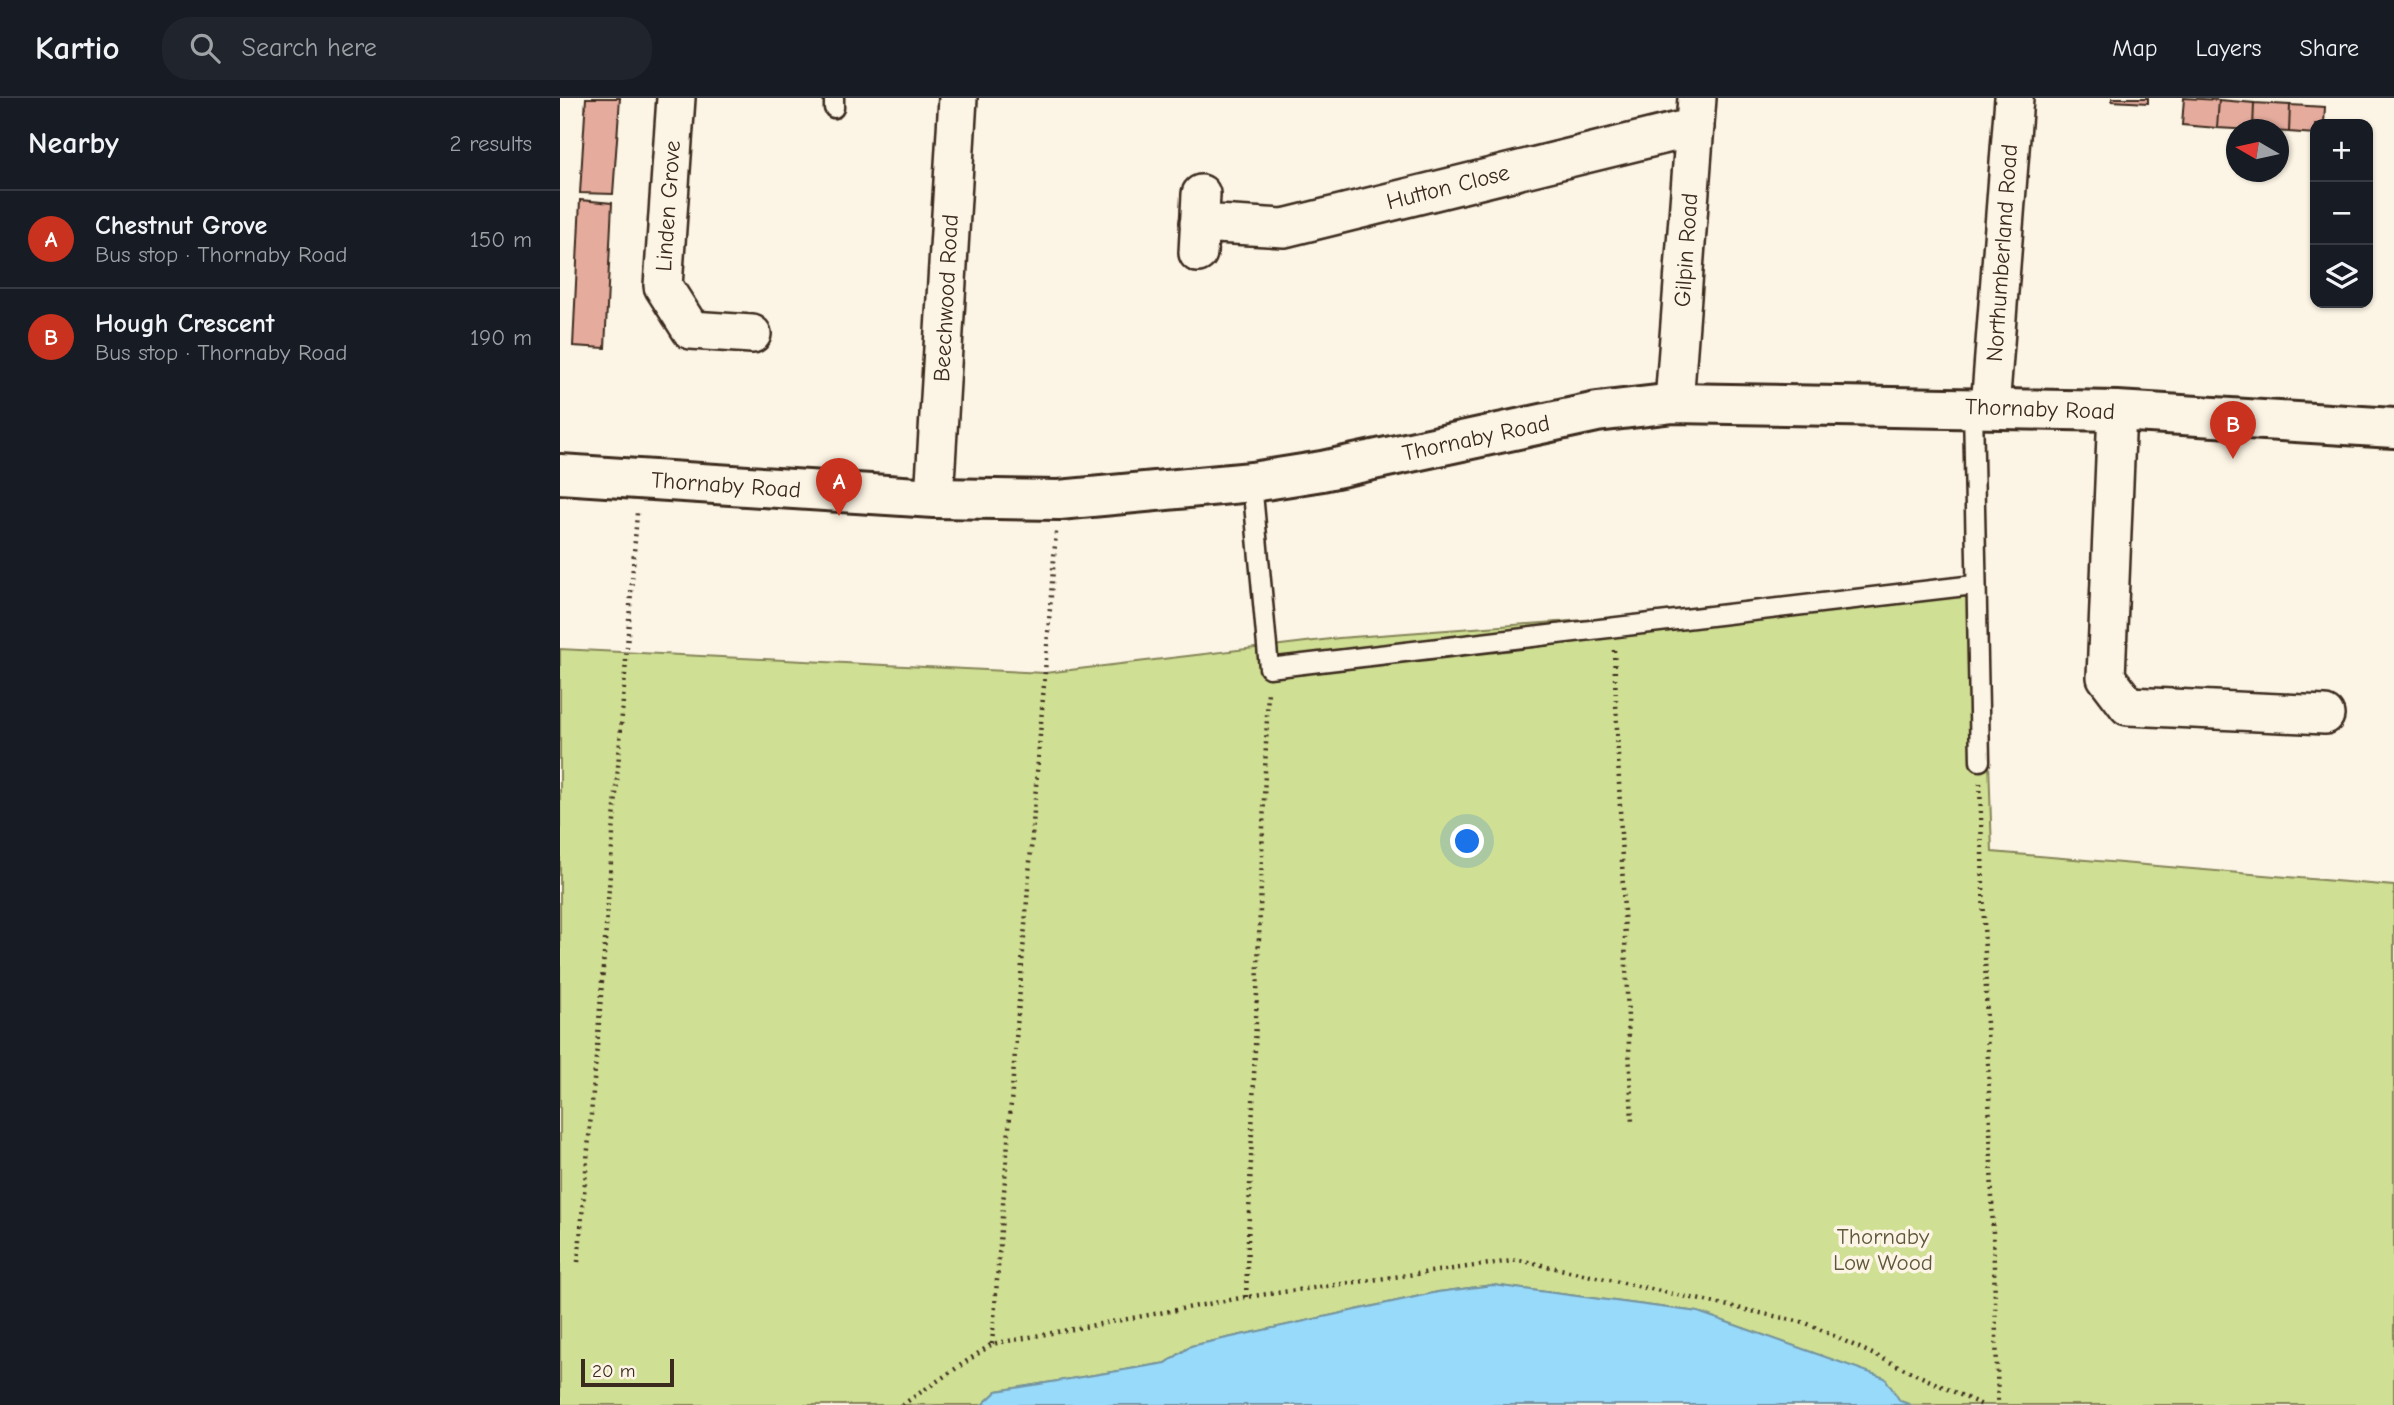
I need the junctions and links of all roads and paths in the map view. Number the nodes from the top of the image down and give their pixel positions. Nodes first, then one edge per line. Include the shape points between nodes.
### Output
1 (676, 98) edge
2 (958, 98) edge
3 (2014, 98) edge
4 (1696, 112) edge
5 (1199, 223) dead end
6 (752, 334) dead end
7 (1674, 402) junction
8 (1981, 408) junction
9 (2118, 411) junction
10 (2394, 428) edge
11 (560, 474) edge
12 (639, 480) junction
13 (1252, 482) junction
14 (934, 498) junction
15 (1059, 500) junction
16 (1974, 585) junction
17 (1613, 628) junction
18 (1269, 668) junction
19 (2325, 715) dead end
20 (1980, 761) joint
21 (1632, 1124) dead end
22 (578, 1262) dead end
23 (1246, 1297) junction
24 (992, 1344) junction
25 (902, 1405) edge
26 (1982, 1405) edge
27 (1997, 1405) edge

1 - 6 street, Linden Grove via 663,286 691,330
2 - 14 street, Beechwood Road
3 - 8 street, Northumberland Road
4 - 5 street, Hutton Close via 1283,228
4 - 7 street, Gilpin Road
7 - 8 street, Thornaby Road
7 - 13 street, Thornaby Road via 1597,412
8 - 9 street, Thornaby Road
8 - 16 lane
9 - 10 street, Thornaby Road
9 - 19 street via 2106,677 2128,706
11 - 12 street, Thornaby Road
12 - 14 street, Thornaby Road
12 - 22 path
13 - 15 street, Thornaby Road
13 - 18 lane
14 - 15 street, Thornaby Road
15 - 24 path
16 - 17 lane
16 - 20 lane
17 - 18 lane
17 - 21 path
18 - 23 path
20 - 27 path
23 - 24 path
23 - 26 path via 1519,1260 1806,1324
24 - 25 path

